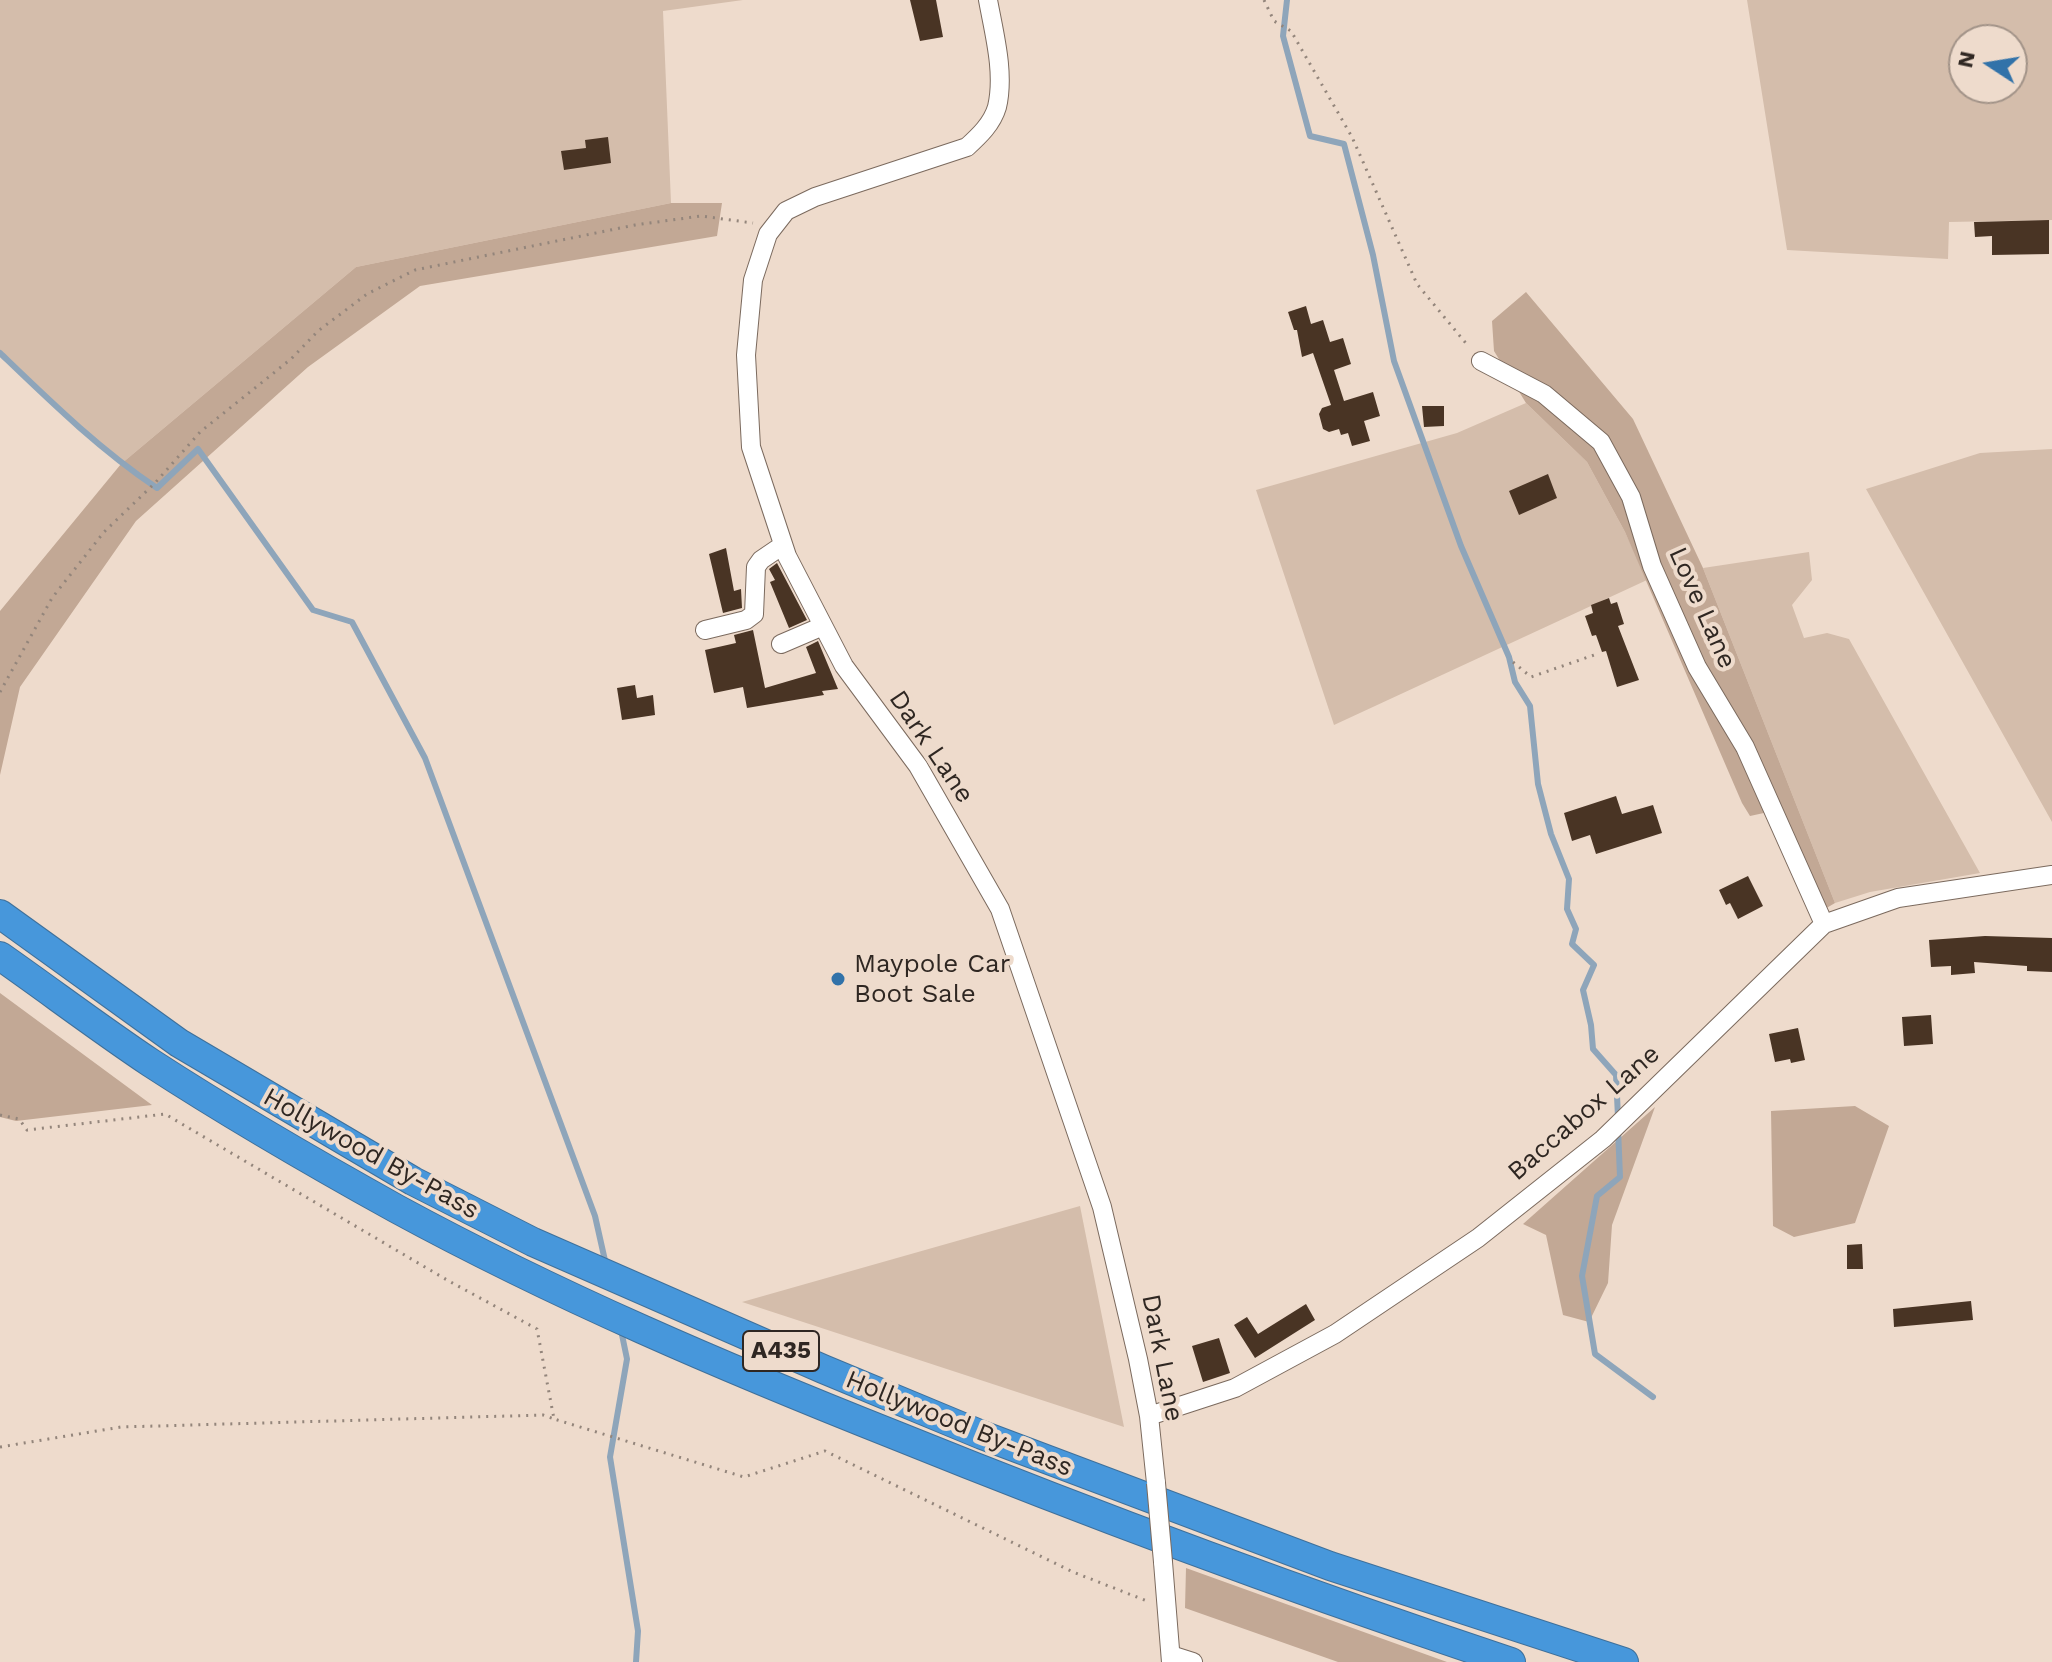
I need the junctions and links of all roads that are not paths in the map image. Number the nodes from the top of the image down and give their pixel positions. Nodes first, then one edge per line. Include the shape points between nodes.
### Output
1 (988, 0) edge
2 (1481, 361) road end
3 (783, 545) junction
4 (823, 626) junction
5 (705, 630) dead end
6 (781, 644) dead end
7 (2052, 875) edge
8 (0, 914) edge
9 (1824, 924) junction
10 (0, 956) edge
11 (1149, 1416) junction
12 (1171, 1658) edge
13 (1193, 1662) edge
14 (1511, 1662) edge
15 (1624, 1662) edge

1 - 3 street, Dark Lane via 999,77 997,108 986,129 967,147 815,197 786,211 768,234 753,280 746,355 751,447
2 - 9 street, Love Lane via 1544,394 1601,442 1631,497 1652,566 1697,667 1745,747
3 - 4 street, Dark Lane
3 - 5 street via 756,567 754,614
4 - 6 street
4 - 11 street, Dark Lane via 844,666 918,766 1000,909 1102,1207
7 - 9 street, Baccabox Lane via 1898,898
8 - 15 highway, Hollywood By-Pass / A435 via 192,1051 413,1181 533,1242 982,1435 1330,1566
9 - 11 street, Baccabox Lane via 1603,1139 1478,1238 1335,1334 1235,1388
10 - 14 highway, Hollywood By-Pass / A435 via 150,1062 267,1134 521,1273 970,1466 1327,1601
11 - 12 street, Dark Lane, bridge
12 - 13 street

